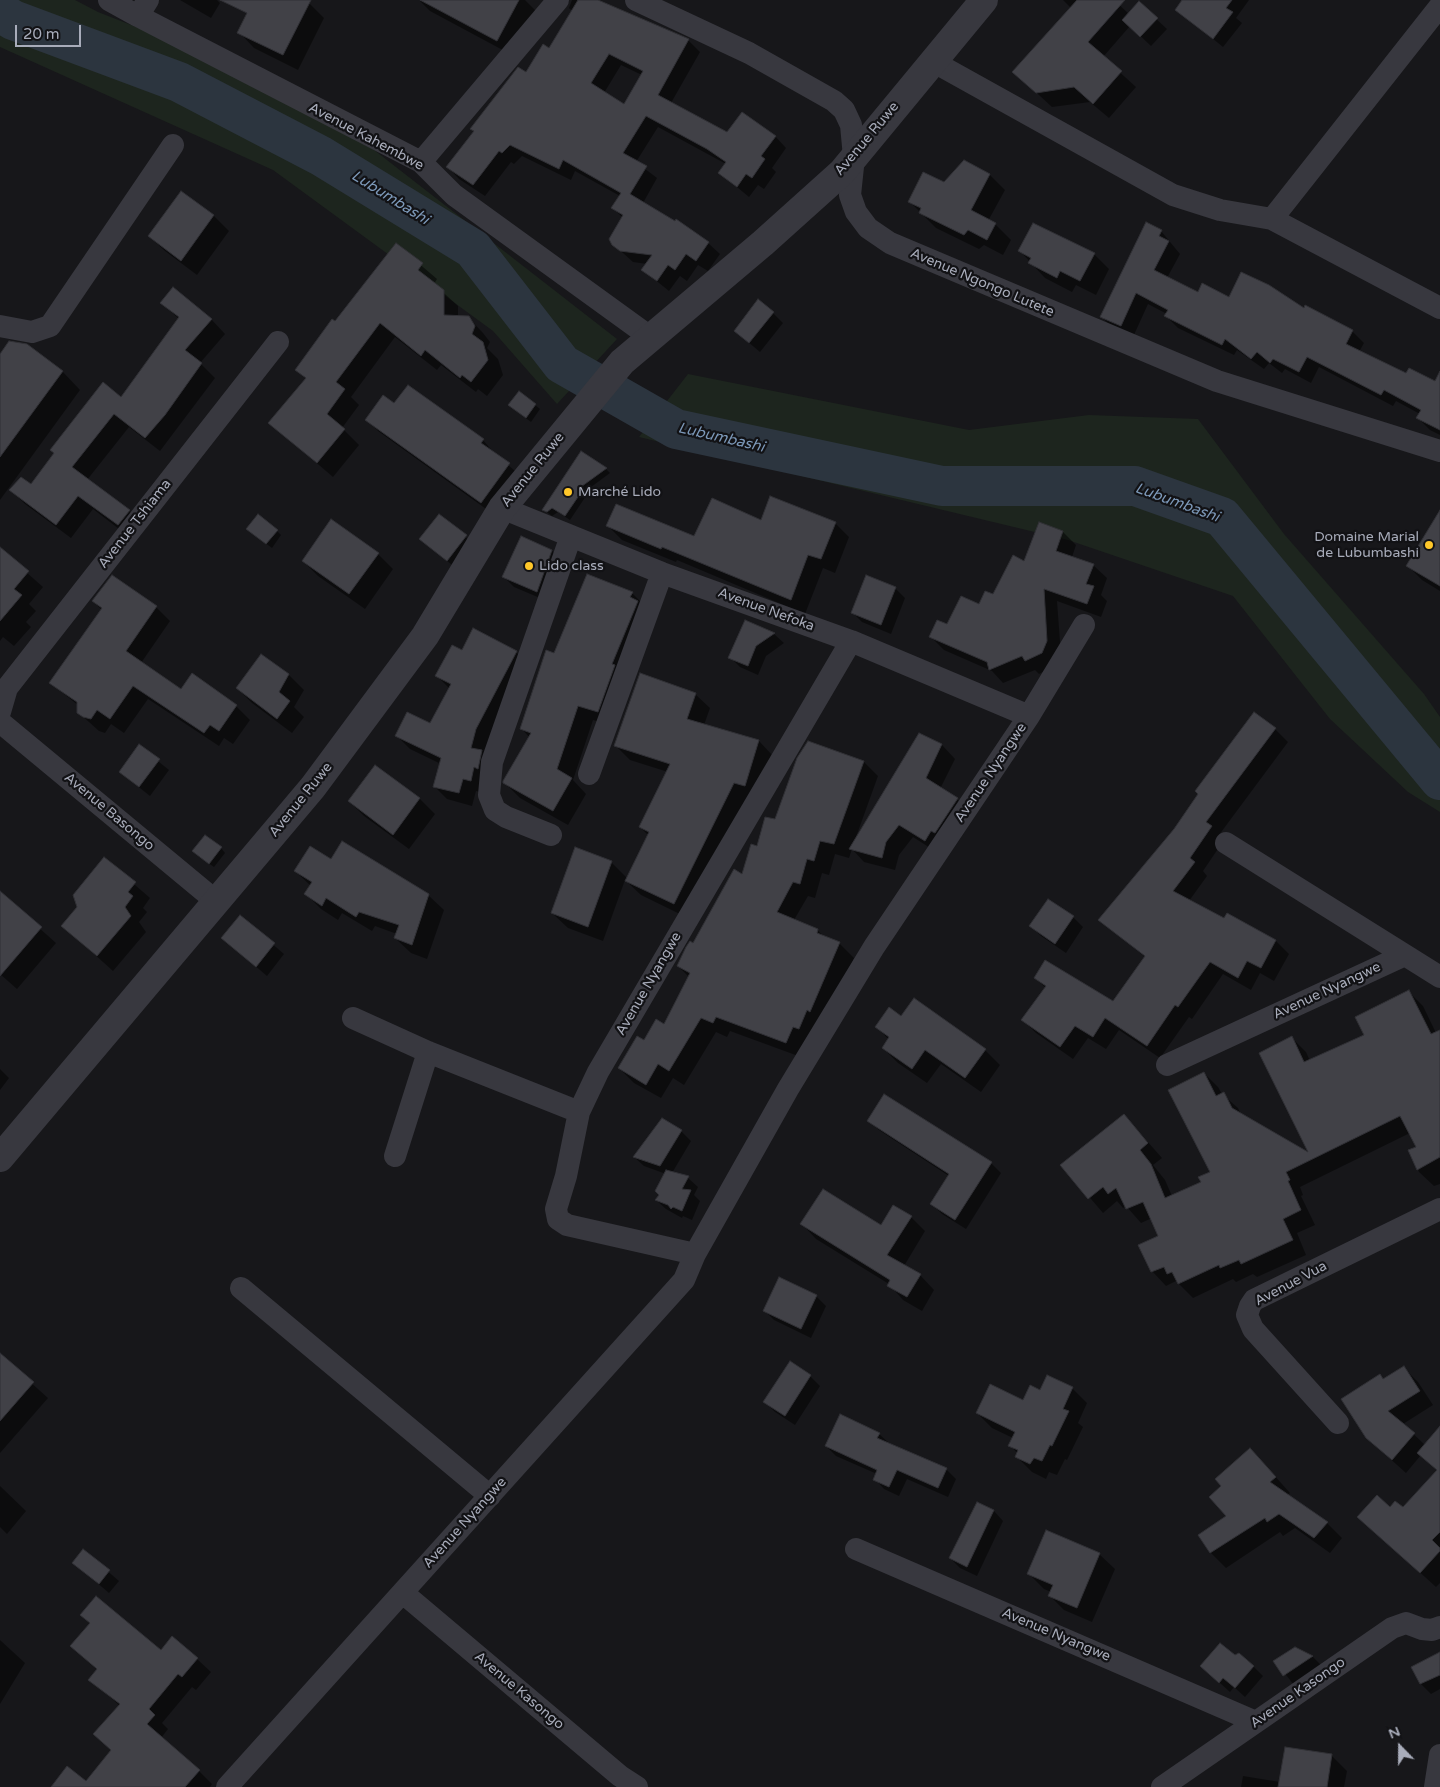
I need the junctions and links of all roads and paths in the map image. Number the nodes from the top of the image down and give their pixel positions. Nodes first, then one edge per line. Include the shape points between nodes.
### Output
1 (109, 0) edge
2 (558, 0) edge
3 (636, 0) edge
4 (984, 0) edge
5 (1440, 6) edge
6 (143, 8) edge
7 (932, 61) junction
8 (174, 145) dead end
9 (854, 157) junction
10 (421, 162) junction
11 (1272, 219) junction
12 (1440, 308) edge
13 (0, 326) edge
14 (650, 337) junction
15 (278, 342) dead end
16 (1440, 451) edge
17 (502, 508) junction
18 (571, 536) junction
19 (662, 573) junction
20 (1084, 625) dead end
21 (851, 641) junction
22 (0, 712) edge
23 (1029, 716) junction
24 (0, 722) edge
25 (589, 774) dead end
26 (550, 835) dead end
27 (1226, 842) dead end
28 (217, 902) junction
29 (1405, 956) junction
30 (1440, 977) edge
31 (354, 1018) dead end
32 (428, 1052) junction
33 (1167, 1065) dead end
34 (579, 1112) junction
35 (395, 1156) dead end
36 (0, 1158) edge
37 (1440, 1209) edge
38 (695, 1254) junction
39 (241, 1288) dead end
40 (1338, 1423) dead end
41 (490, 1496) junction
42 (856, 1549) dead end
43 (403, 1593) junction
44 (1440, 1627) edge
45 (1256, 1722) junction
46 (1440, 1755) edge
47 (227, 1787) edge
48 (637, 1787) edge
49 (1162, 1787) edge
50 (1436, 1787) edge

1 - 6 street, Avenue Kahembwe
2 - 10 street
3 - 9 street, Avenue Ngongo Lutete via 749,53 834,101 844,110 851,125
4 - 7 street, Avenue Ruwe
5 - 11 street
6 - 10 street, Avenue Kahembwe
7 - 9 street, Avenue Ruwe
7 - 11 street via 1173,194 1220,210
8 - 13 street via 50,326 32,332
9 - 14 street, Avenue Ruwe via 842,172 763,243
9 - 16 street, Avenue Ngongo Lutete via 850,195 856,212 868,228 898,247 1217,381
10 - 14 street, Avenue Kahembwe via 454,195
11 - 12 street
14 - 17 street, Avenue Ruwe via 622,362
15 - 22 street, Avenue Tshiama via 7,688
17 - 18 street, Avenue Nefoka
17 - 28 street, Avenue Ruwe via 425,636 313,788
18 - 19 street, Avenue Nefoka
18 - 26 street via 492,762 489,794 496,810 506,817
19 - 21 street, Avenue Nefoka
19 - 25 street
20 - 23 street, Avenue Nyangwe
21 - 23 street, Avenue Nefoka
21 - 34 street, Avenue Nyangwe via 598,1072
23 - 38 street, Avenue Nyangwe via 874,948 788,1089
24 - 28 street, Avenue Basongo
27 - 29 street, Avenue Nyangwe
28 - 36 street, Avenue Ruwe
29 - 30 street, Avenue Nyangwe
29 - 33 street, Avenue Nyangwe
31 - 32 street
32 - 34 street
32 - 35 street
34 - 38 street, Avenue Nyangwe via 556,1209 558,1219 566,1225
37 - 40 street, Avenue Vua via 1254,1300 1250,1306 1247,1315 1252,1329
38 - 41 street, Avenue Nyangwe via 684,1280
39 - 41 street
41 - 43 street, Avenue Nyangwe
42 - 45 street, Avenue Nyangwe
43 - 47 street, Avenue Nyangwe
43 - 48 street, Avenue Kasongo
44 - 45 street, Avenue Kasongo via 1422,1629 1406,1623 1392,1628
45 - 49 street, Avenue Kasongo
46 - 50 street

